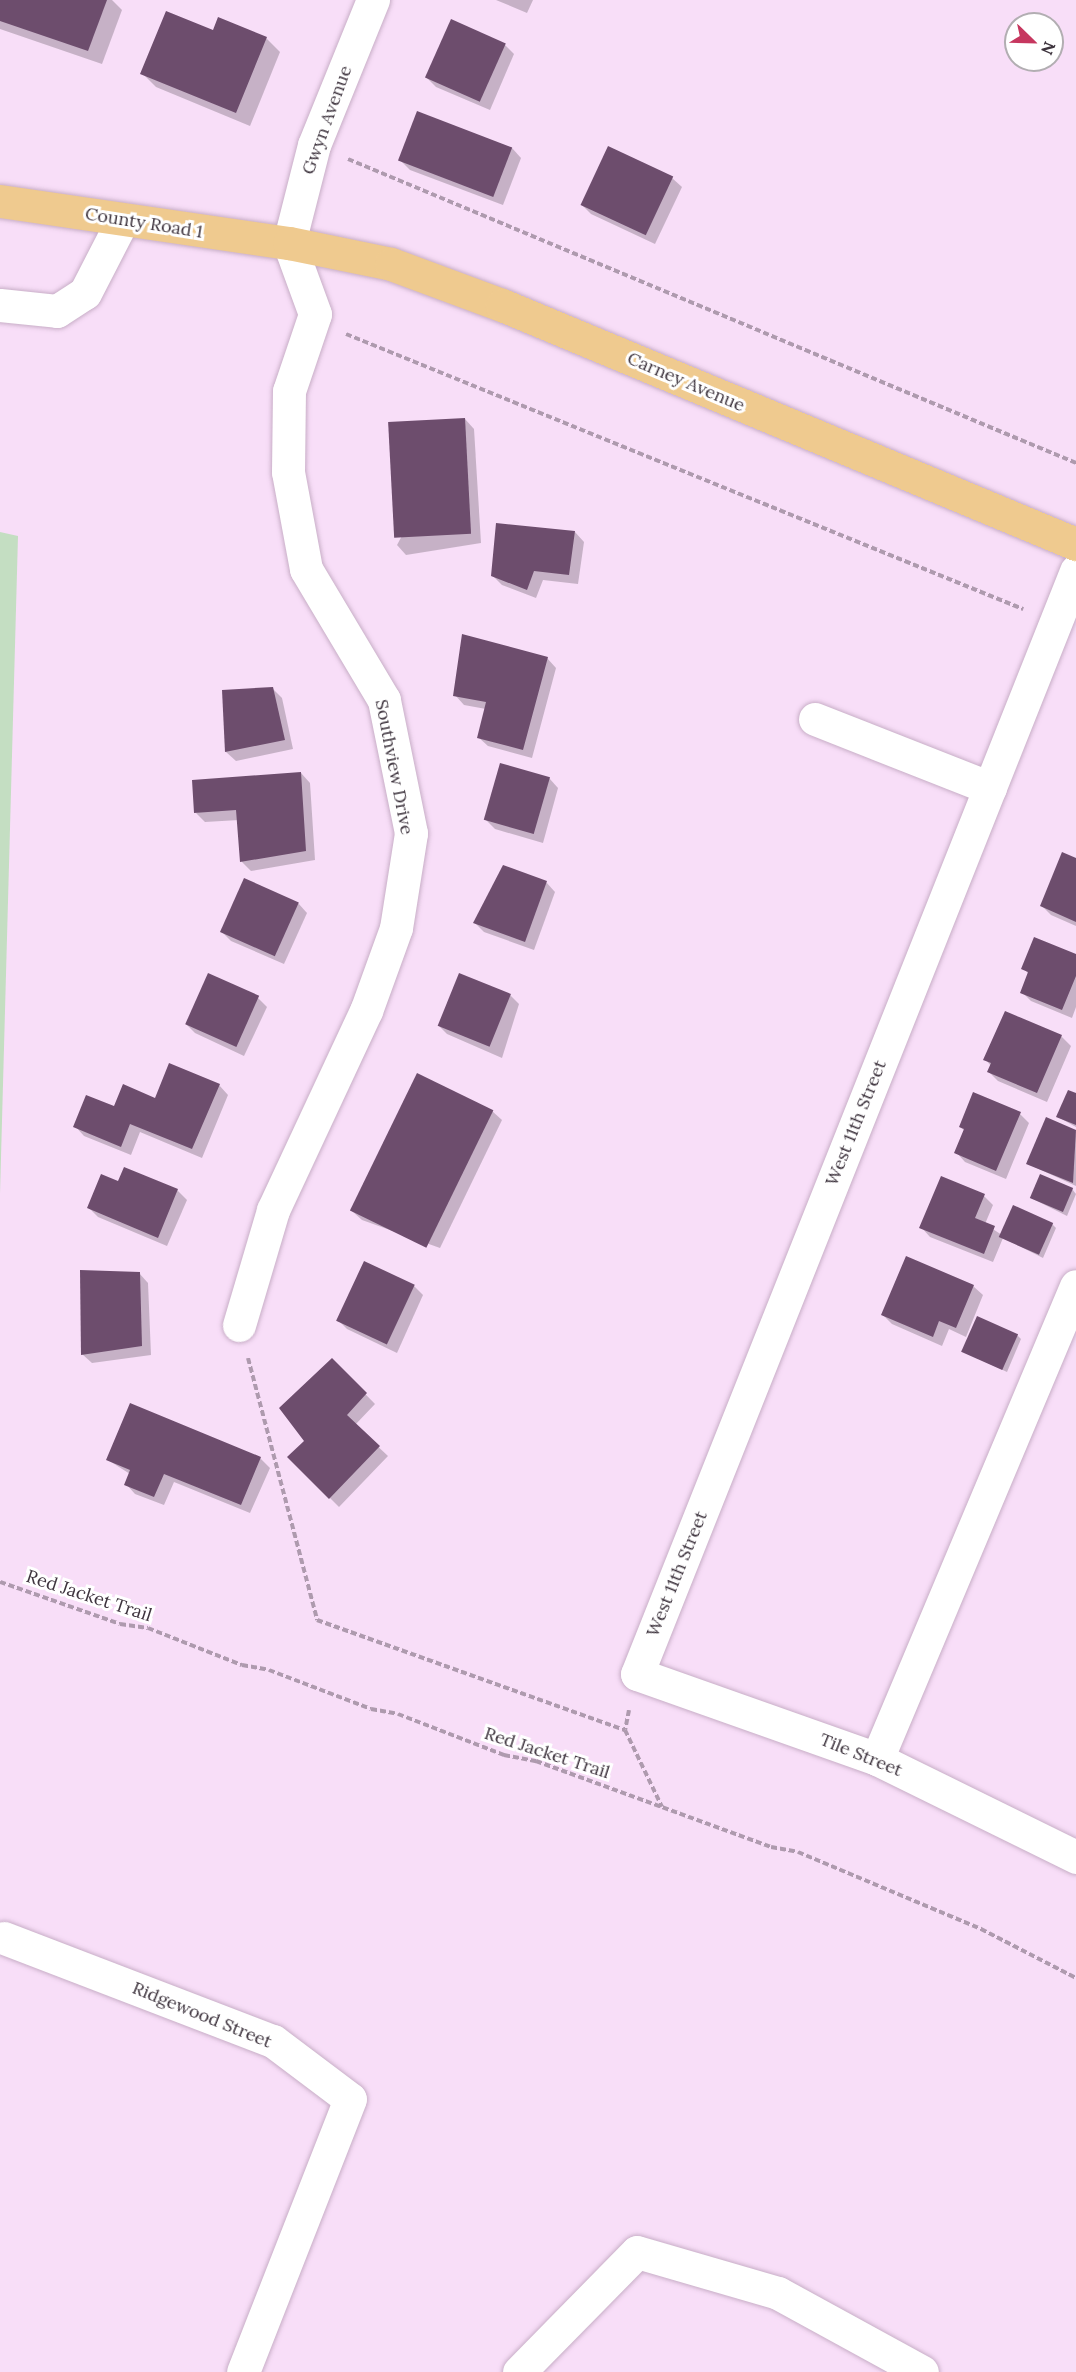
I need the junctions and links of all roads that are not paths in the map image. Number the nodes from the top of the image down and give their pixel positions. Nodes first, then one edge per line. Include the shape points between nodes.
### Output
1 (373, 0) edge
2 (0, 201) edge
3 (122, 221) junction
4 (289, 243) junction
5 (0, 305) edge
6 (1076, 544) edge
7 (1076, 571) edge
8 (815, 719) dead end
9 (990, 788) junction
10 (1076, 1286) edge
11 (239, 1325) road end
12 (637, 1674) joint
13 (877, 1759) junction
14 (1076, 1857) edge
15 (4, 1938) dead end
16 (243, 2372) edge
17 (519, 2372) edge
18 (922, 2372) edge

1 - 4 street, Gwyn Avenue via 314,145
2 - 3 main road, County Road 1
3 - 4 main road, County Road 1
3 - 5 street via 85,293 57,311
4 - 6 main road, Carney Avenue via 391,264 502,305
4 - 11 street, Southview Drive via 315,314 289,391 288,472 306,569 384,700 411,833 396,928 366,1011 273,1210
7 - 9 street, West 11th Street
8 - 9 street
9 - 12 street, West 11th Street
10 - 13 street
12 - 13 street, Tile Street
13 - 14 street, Tile Street
15 - 16 street, Ridgewood Street via 273,2041 350,2099
17 - 18 street via 636,2252 778,2293

